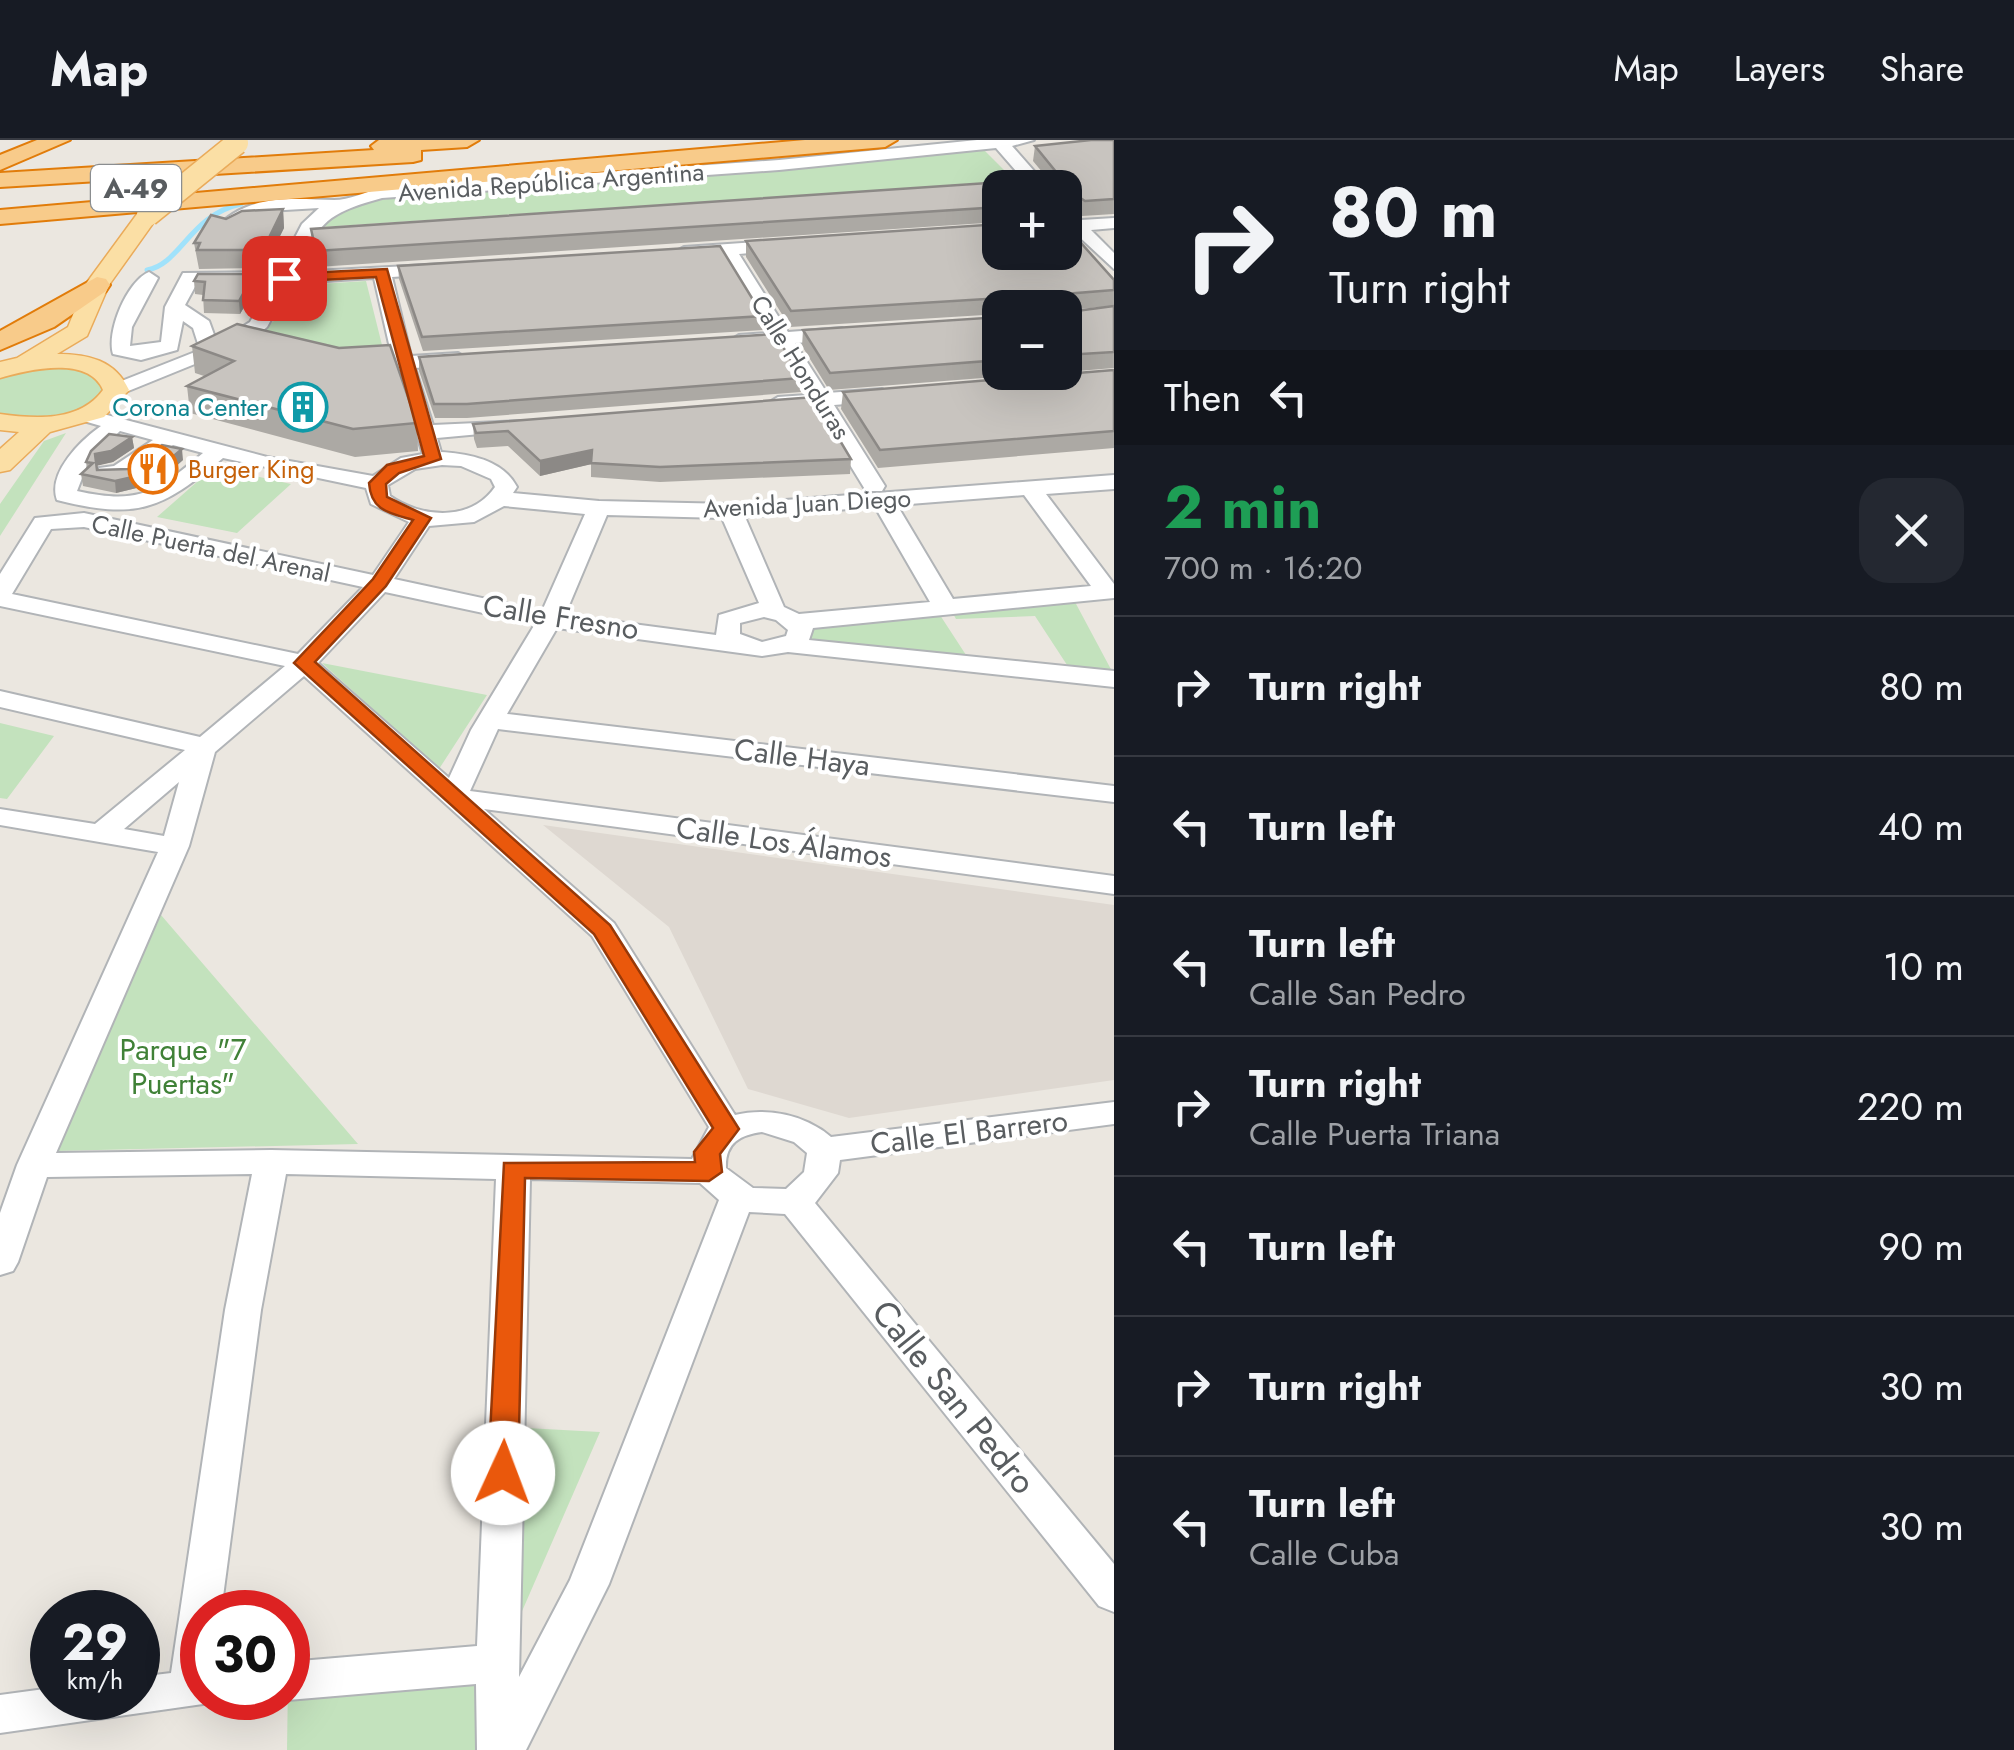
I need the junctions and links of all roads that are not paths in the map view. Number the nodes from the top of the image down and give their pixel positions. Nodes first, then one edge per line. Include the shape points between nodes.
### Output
1 (58, 140) edge
2 (467, 140) edge
3 (603, 140) edge
4 (762, 140) edge
5 (885, 140) edge
6 (1026, 140) edge
7 (240, 141) edge
8 (1000, 142) junction
9 (566, 143) dead end
10 (168, 145) dead end
11 (492, 149) dead end
12 (0, 163) edge
13 (1025, 170) edge
14 (0, 180) edge
15 (0, 195) edge
16 (336, 205) junction
17 (0, 216) edge
18 (1082, 223) edge
19 (1114, 225) edge
20 (223, 230) edge
21 (327, 232) edge
22 (303, 234) junction
23 (1082, 234) edge
24 (813, 243) edge
25 (726, 249) junction
26 (671, 252) edge
27 (1114, 263) edge
28 (460, 267) edge
29 (382, 272) junction
30 (148, 278) dead end
31 (284, 278) junction
32 (97, 285) junction
33 (175, 307) junction
34 (78, 331) junction
35 (862, 333) edge
36 (240, 338) junction
37 (782, 338) junction
38 (0, 342) edge
39 (722, 342) edge
40 (273, 348) edge
41 (210, 352) junction
42 (483, 358) edge
43 (326, 362) edge
44 (403, 363) junction
45 (13, 367) edge
46 (103, 382) junction
47 (899, 394) edge
48 (821, 400) junction
49 (762, 405) edge
50 (84, 416) junction
51 (0, 422) edge
52 (545, 422) edge
53 (43, 424) junction
54 (112, 428) dead end
55 (427, 432) junction
56 (171, 437) junction
57 (219, 450) junction
58 (433, 459) junction
59 (0, 464) edge
60 (1114, 467) edge
61 (108, 473) edge
62 (385, 476) junction
63 (1114, 482) edge
64 (1030, 488) junction
65 (503, 493) junction
66 (878, 493) junction
67 (599, 508) junction
68 (732, 511) junction
69 (423, 518) junction
70 (755, 565) junction
71 (380, 582) junction
72 (1111, 592) edge
73 (0, 597) edge
74 (945, 606) junction
75 (742, 612) junction
76 (550, 620) junction
77 (787, 626) junction
78 (744, 646) junction
79 (304, 663) junction
80 (1114, 679) edge
81 (0, 699) edge
82 (490, 720) junction
83 (203, 746) junction
84 (1114, 794) edge
85 (454, 797) junction
86 (4, 824) edge
87 (102, 834) junction
88 (175, 846) junction
89 (1114, 885) edge
90 (1114, 1113) edge
91 (726, 1129) junction
92 (824, 1150) junction
93 (271, 1162) junction
94 (34, 1165) junction
95 (513, 1169) junction
96 (723, 1184) junction
97 (793, 1200) junction
98 (0, 1262) edge
99 (209, 1590) edge
100 (1114, 1594) edge
101 (497, 1664) junction
102 (310, 1679) edge
103 (30, 1710) edge
104 (0, 1714) edge
105 (501, 1750) edge

1 - 12 highway
2 - 10 highway via 248,154
3 - 9 highway
4 - 15 highway, A-49
5 - 17 highway
6 - 8 street, Avenida República Argentina
7 - 32 main road, bridge via 148,216
8 - 13 street
8 - 16 street, Avenida República Argentina via 381,193
11 - 14 highway, A-49
16 - 20 street via 257,205
16 - 22 street, Avenida República Argentina via 312,218
18 - 19 street
21 - 22 street
22 - 31 street, Avenida República Argentina
23 - 27 street
24 - 25 street
25 - 26 street
25 - 37 street, Calle Honduras
28 - 29 street
29 - 31 street
29 - 44 street
30 - 33 street via 122,327 120,350 142,354 170,346
31 - 33 street via 190,276
31 - 36 street, Avenida República Argentina via 261,323
32 - 34 main road
32 - 38 highway
33 - 41 street via 202,326
34 - 45 main road
34 - 46 main road
35 - 37 street
36 - 40 street
36 - 41 street, Avenida República Argentina
37 - 39 street
37 - 48 street, Calle Honduras
41 - 46 street, Avenida República Argentina
42 - 44 street
43 - 44 street
44 - 55 street
45 - 46 main road
46 - 50 main road
46 - 62 street via 280,454
47 - 48 street
48 - 49 street
48 - 66 street, Calle Honduras
50 - 53 main road
50 - 56 street
51 - 53 main road
52 - 55 street
53 - 59 main road
54 - 57 street via 67,474 65,494 140,506 158,501
55 - 58 street
56 - 57 street
56 - 61 street via 120,472
57 - 62 street
58 - 62 street
58 - 65 street via 487,467 500,475
60 - 66 street, Avenida Juan Diego
62 - 69 street via 379,499
63 - 64 street, Avenida Juan Diego
64 - 66 street, Avenida Juan Diego
64 - 72 street
65 - 66 street, Avenida Juan Diego
65 - 67 street, Avenida Juan Diego
65 - 69 street via 472,514
66 - 68 street, Avenida Juan Diego
66 - 74 street, Calle Honduras
67 - 68 street, Avenida Juan Diego
67 - 76 street
68 - 70 street
69 - 71 street
70 - 75 street
70 - 77 street
71 - 73 street, Calle Puerta del Arenal via 84,520 43,523
71 - 76 street, Calle Fresno
71 - 79 street
72 - 74 street
73 - 79 street
74 - 77 street
75 - 77 street
75 - 78 street via 728,620 725,632
76 - 78 street, Calle Fresno
76 - 82 street
77 - 78 street, Calle Fresno via 767,649
77 - 80 street
79 - 83 street
79 - 85 street
81 - 83 street
82 - 84 street, Calle Haya
82 - 85 street
83 - 87 street
83 - 88 street
85 - 89 street, Calle Los Álamos
85 - 91 street via 602,930
86 - 87 street
87 - 88 street
88 - 94 street
90 - 92 street, Calle El Barrero
91 - 92 street via 783,1124
91 - 96 street via 707,1152
92 - 97 street via 820,1180
93 - 94 street
93 - 95 street
93 - 99 street via 244,1310
94 - 98 street
95 - 96 street
95 - 101 street
96 - 97 street via 757,1203
96 - 105 street via 590,1584
97 - 100 street, Calle San Pedro
101 - 102 street
101 - 105 street
103 - 104 street

